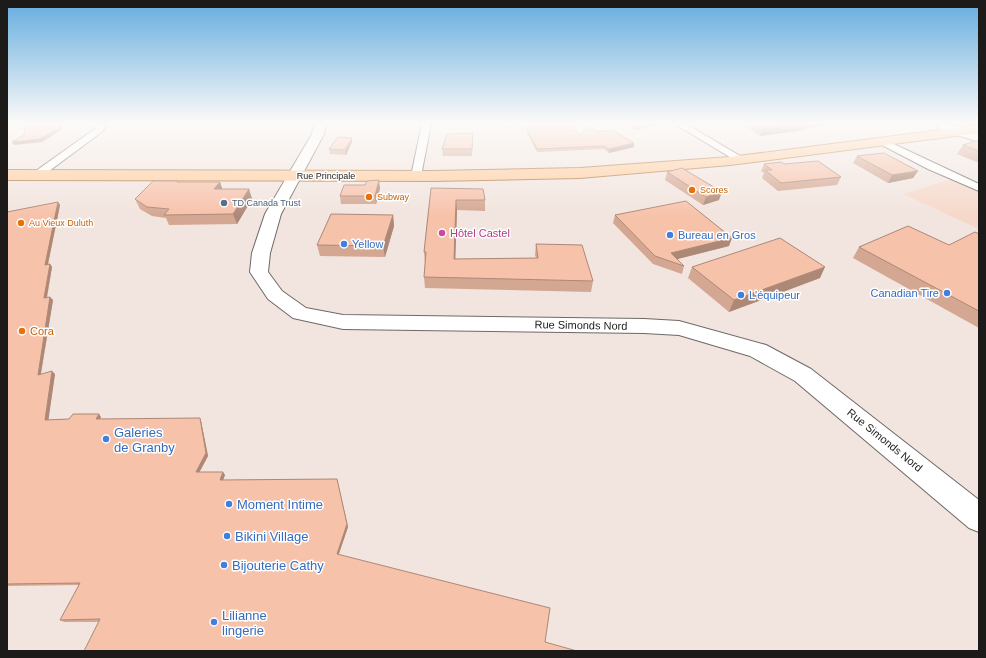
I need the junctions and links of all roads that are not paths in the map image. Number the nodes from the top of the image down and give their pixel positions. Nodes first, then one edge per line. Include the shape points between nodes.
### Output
1 (65, 155) edge
2 (306, 155) edge
3 (420, 155) edge
4 (745, 155) edge
5 (750, 155) edge
6 (908, 155) edge
7 (736, 156) junction
8 (7, 162) edge
9 (55, 162) junction
10 (152, 162) dead end
11 (243, 163) dead end
12 (297, 170) junction
13 (417, 171) junction
14 (7, 175) edge
15 (37, 175) junction
16 (979, 188) edge
17 (979, 518) edge

1 - 9 street
2 - 12 street, Rue Simonds Nord
3 - 13 street
4 - 7 main road, Rue Principale
5 - 7 main road, Rue Principale
6 - 16 street
7 - 13 main road, Rue Principale via 706,164 580,173
8 - 9 main road
9 - 10 main road
9 - 15 street
11 - 12 main road, Rue Principale
12 - 13 main road, Rue Principale
12 - 15 main road, Rue Principale
12 - 17 street, Rue Simonds Nord via 273,214 261,254 259,272 275,295 300,313 343,322 679,328 758,350 803,375
14 - 15 main road, Rue Principale

